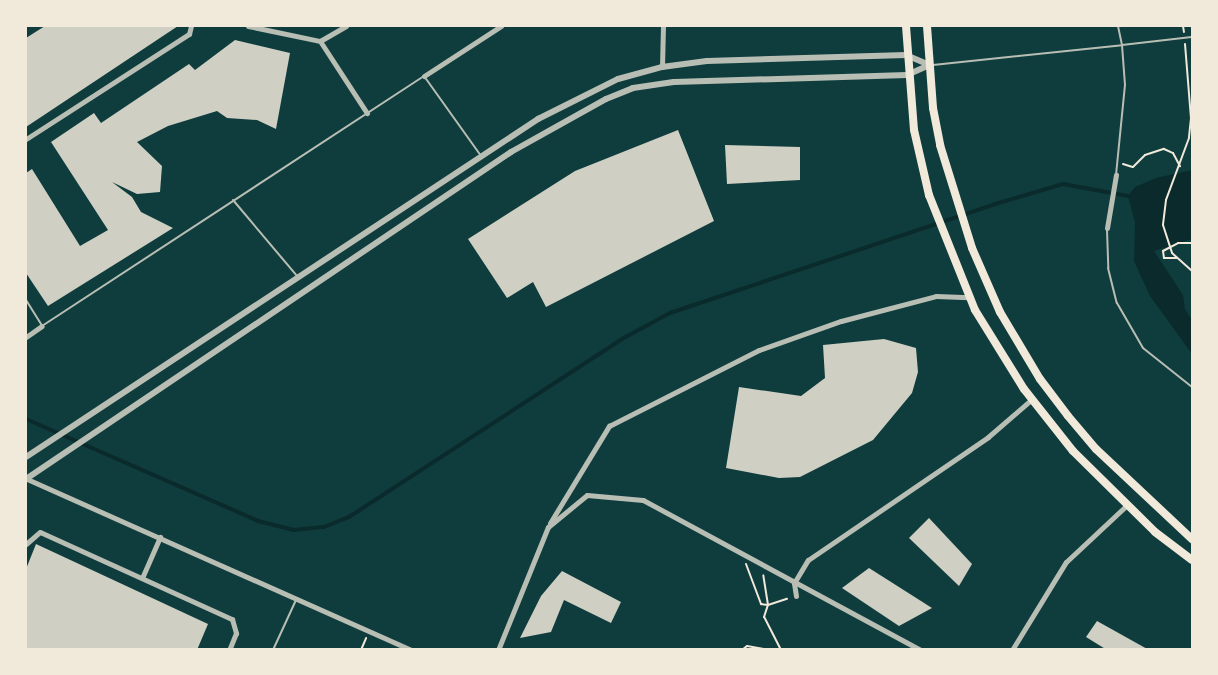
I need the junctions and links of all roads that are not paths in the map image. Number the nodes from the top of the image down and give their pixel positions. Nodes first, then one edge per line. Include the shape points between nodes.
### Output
1 (191, 26) edge
2 (248, 26) edge
3 (346, 26) edge
4 (501, 26) edge
5 (663, 26) edge
6 (906, 26) edge
7 (927, 26) edge
8 (1118, 26) edge
9 (1192, 38) edge
10 (320, 41) junction
11 (1122, 45) junction
12 (906, 55) junction
13 (929, 66) junction
14 (662, 67) junction
15 (907, 75) junction
16 (424, 76) junction
17 (367, 113) junction
18 (26, 139) edge
19 (482, 156) junction
20 (1116, 175) joint
21 (431, 189) junction
22 (234, 200) junction
23 (440, 200) junction
24 (1107, 228) joint
25 (297, 277) junction
26 (969, 297) junction
27 (26, 300) edge
28 (42, 326) junction
29 (26, 337) edge
30 (1192, 387) edge
31 (1032, 399) junction
32 (27, 457) edge
33 (26, 479) edge
34 (1127, 505) junction
35 (548, 527) junction
36 (160, 537) junction
37 (1192, 539) edge
38 (26, 544) edge
39 (1192, 560) edge
40 (142, 578) junction
41 (794, 583) junction
42 (796, 596) road end
43 (297, 598) junction
44 (229, 650) edge
45 (273, 650) edge
46 (411, 650) edge
47 (498, 650) edge
48 (920, 650) edge
49 (1012, 650) edge

1 - 18 street via 189,34
2 - 10 street
3 - 10 street
4 - 16 street
5 - 14 street
6 - 12 main road
7 - 13 main road
8 - 11 lane
9 - 11 lane
10 - 17 street
11 - 13 lane
11 - 20 lane via 1125,86
12 - 13 street
12 - 14 street via 707,61
12 - 15 main road
13 - 15 street
13 - 37 main road via 933,108 951,186 1000,312 1047,388 1096,449
14 - 19 street via 579,96
15 - 23 street via 712,79 633,88 573,115
15 - 26 main road via 914,130 929,195
16 - 17 lane
16 - 19 lane
17 - 22 lane
19 - 21 street
20 - 24 street
21 - 23 street
21 - 25 street
22 - 25 lane
22 - 28 lane
23 - 33 street
24 - 30 lane via 1108,268 1117,303 1143,348
25 - 32 street
26 - 31 main road via 996,347
26 - 35 street via 936,296 841,321 759,350 609,426
27 - 28 lane
28 - 29 street
31 - 34 main road via 1073,451
31 - 41 street via 988,437 807,560
33 - 36 street
34 - 39 main road
34 - 49 street via 1066,562
35 - 41 street via 587,495 643,500
35 - 47 street
36 - 40 street
36 - 43 street
38 - 40 street via 40,532
40 - 44 street via 232,619 236,633
41 - 42 street
41 - 48 street
43 - 45 lane
43 - 46 street

